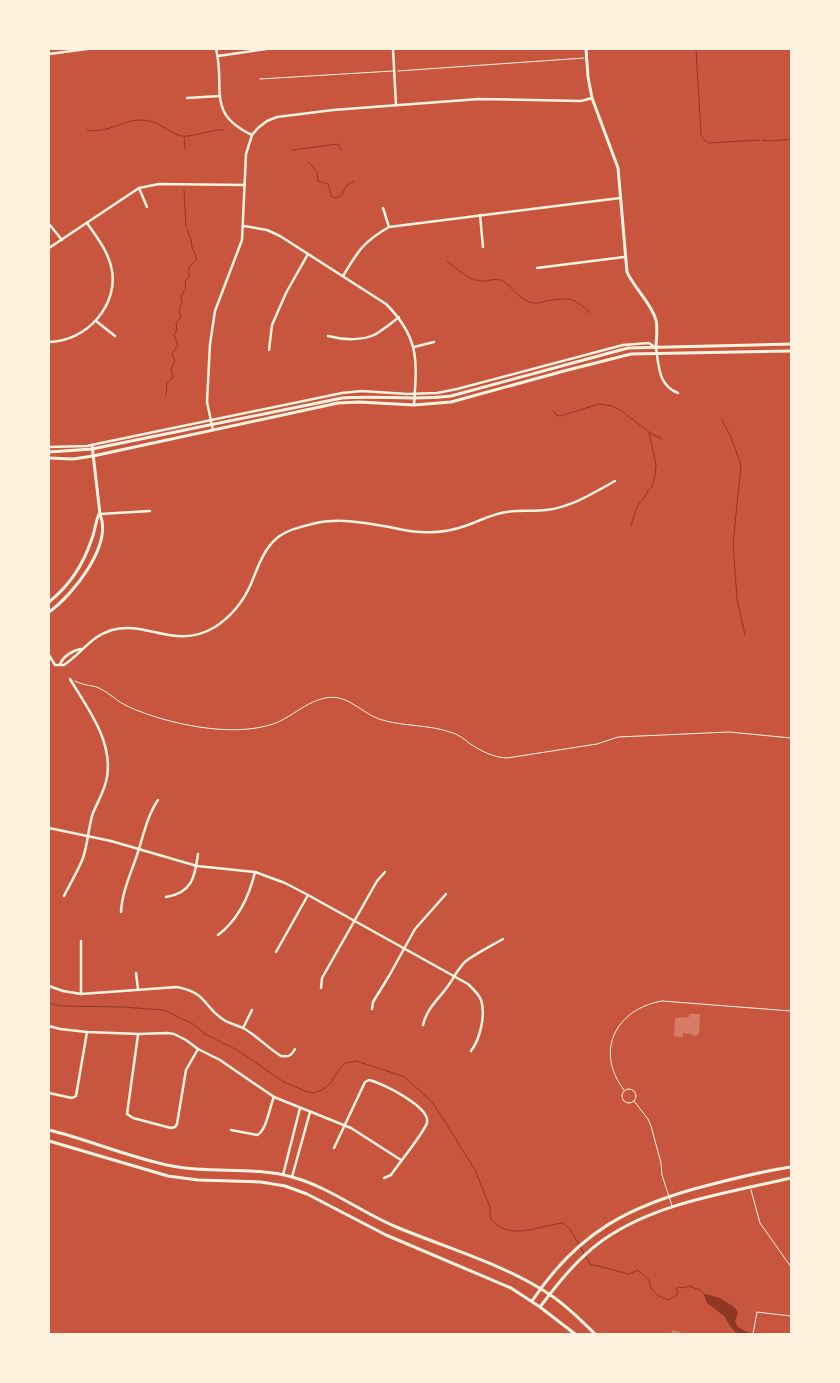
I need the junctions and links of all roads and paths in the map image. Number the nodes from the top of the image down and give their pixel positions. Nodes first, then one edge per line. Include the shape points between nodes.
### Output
1 (87, 49) edge
2 (216, 49) edge
3 (266, 49) edge
4 (393, 49) edge
5 (586, 49) edge
6 (49, 54) edge
7 (218, 56) junction
8 (587, 58) junction
9 (394, 71) junction
10 (260, 79) dead end
11 (220, 96) junction
12 (187, 98) dead end
13 (592, 98) junction
14 (396, 104) junction
15 (252, 135) junction
16 (245, 186) junction
17 (139, 188) junction
18 (620, 198) junction
19 (147, 207) dead end
20 (383, 208) dead end
21 (480, 215) junction
22 (87, 223) junction
23 (49, 224) edge
24 (244, 226) junction
25 (388, 227) junction
26 (62, 240) junction
27 (483, 247) dead end
28 (49, 248) edge
29 (308, 254) junction
30 (624, 257) junction
31 (537, 268) dead end
32 (343, 276) junction
33 (399, 317) junction
34 (96, 321) junction
35 (115, 336) dead end
36 (328, 336) dead end
37 (49, 342) edge
38 (434, 342) dead end
39 (791, 344) edge
40 (414, 347) junction
41 (656, 348) junction
42 (269, 350) dead end
43 (791, 351) edge
44 (657, 354) junction
45 (678, 394) dead end
46 (415, 396) junction
47 (414, 405) junction
48 (211, 420) junction
49 (212, 425) junction
50 (213, 430) junction
51 (92, 445) junction
52 (49, 447) edge
53 (92, 450) junction
54 (49, 452) edge
55 (93, 456) junction
56 (49, 458) edge
57 (615, 481) dead end
58 (150, 511) dead end
59 (100, 514) junction
60 (49, 602) edge
61 (49, 612) edge
62 (81, 649) junction
63 (49, 656) edge
64 (60, 665) junction
65 (70, 679) joint
66 (791, 738) edge
67 (158, 800) dead end
68 (49, 828) edge
69 (89, 835) junction
70 (139, 850) junction
71 (198, 854) dead end
72 (197, 866) junction
73 (255, 872) junction
74 (385, 872) dead end
75 (446, 894) dead end
76 (308, 895) junction
77 (64, 896) dead end
78 (166, 897) dead end
79 (122, 912) dead end
80 (354, 921) junction
81 (218, 935) dead end
82 (503, 939) dead end
83 (81, 941) dead end
84 (404, 948) junction
85 (276, 952) dead end
86 (136, 973) dead end
87 (454, 976) junction
88 (49, 986) edge
89 (322, 988) dead end
90 (138, 990) junction
91 (81, 994) junction
92 (372, 1009) dead end
93 (252, 1010) dead end
94 (791, 1011) edge
95 (423, 1025) dead end
96 (49, 1026) edge
97 (243, 1028) junction
98 (87, 1032) junction
99 (138, 1034) junction
100 (295, 1048) dead end
101 (198, 1049) junction
102 (470, 1051) dead end
103 (624, 1090) junction
104 (49, 1093) edge
105 (274, 1097) junction
106 (634, 1101) junction
107 (300, 1108) junction
108 (310, 1112) junction
109 (344, 1125) junction
110 (49, 1130) edge
111 (231, 1130) dead end
112 (49, 1141) edge
113 (334, 1148) dead end
114 (401, 1160) junction
115 (791, 1167) edge
116 (283, 1175) junction
117 (292, 1177) junction
118 (384, 1178) dead end
119 (791, 1178) edge
120 (750, 1187) junction
121 (668, 1196) junction
122 (672, 1207) junction
123 (791, 1267) edge
124 (540, 1289) junction
125 (550, 1294) junction
126 (532, 1301) junction
127 (540, 1307) junction
128 (791, 1316) edge
129 (575, 1334) edge
130 (595, 1334) edge
131 (753, 1334) edge

1 - 6 street
2 - 7 street
3 - 7 street
4 - 9 street
5 - 8 main road
7 - 11 street
8 - 9 path
8 - 13 main road
9 - 10 lane
9 - 14 street
11 - 12 street
11 - 15 street via 231,123
13 - 14 street via 582,101 478,99
13 - 18 main road via 618,168
14 - 15 street via 277,117 267,121
15 - 16 street via 246,154
16 - 17 street via 159,184
16 - 24 street
17 - 19 street
17 - 22 street
18 - 21 street
18 - 30 main road
20 - 25 street
21 - 25 street
21 - 27 street
22 - 26 street
22 - 34 street via 112,268 109,300
23 - 26 street
24 - 29 street via 267,230
24 - 48 street via 237,257 215,311 208,392
25 - 32 street via 362,246
26 - 28 street
29 - 32 street
29 - 42 street via 272,325
30 - 31 street
30 - 41 main road via 633,284 656,318
32 - 33 street via 386,304
33 - 36 street via 368,337 341,339
33 - 40 street
34 - 35 street
34 - 37 street via 83,332
38 - 40 street
39 - 41 main road
40 - 46 street
41 - 44 street
41 - 46 main road via 628,348 451,396 429,399
43 - 44 main road
44 - 45 street via 660,377 670,390
44 - 47 main road via 631,354 451,402
46 - 47 street
46 - 48 street via 362,391 342,393
46 - 49 main road via 342,398
47 - 50 main road via 338,403
48 - 49 street
48 - 51 street
49 - 50 street
49 - 53 main road
50 - 55 main road
51 - 52 street
51 - 53 main road
53 - 54 main road
53 - 55 main road
55 - 56 main road
55 - 59 main road
57 - 62 street via 565,506 544,511 503,512 445,531 418,532 350,520 293,530 271,544 243,600 231,615 213,628 196,635 178,637 120,628 101,634
58 - 59 street
59 - 60 main road via 80,566 62,591
59 - 61 main road via 103,522 100,539 87,570 68,596
62 - 64 street via 61,661
62 - 64 street via 77,656
63 - 64 street via 55,665
65 - 66 path via 96,687 129,708 208,729 271,724 314,702 328,697 340,698 393,723 437,728 456,734 494,757 507,758 597,744 618,737 729,732
65 - 69 street via 99,728 108,761 107,778 93,814
67 - 70 street
68 - 69 street
69 - 70 street
69 - 77 street via 83,858
70 - 72 street
70 - 79 street via 122,900
71 - 72 street
72 - 73 street
72 - 78 street via 189,887 175,896
73 - 76 street
73 - 81 street via 245,904
74 - 80 street
75 - 84 street via 415,929
76 - 80 street
76 - 85 street
80 - 84 street
80 - 89 street via 322,978
82 - 87 street via 468,960
83 - 91 street
84 - 87 street
84 - 92 street via 372,1002
86 - 90 street
87 - 95 street via 433,1003
87 - 102 street via 468,984 481,1000 482,1022 475,1046
88 - 91 street
90 - 91 street
90 - 97 street via 189,990 199,995 224,1020
93 - 97 street
94 - 103 lane via 662,1001 648,1003 622,1021 612,1042 611,1064
96 - 98 street
97 - 100 street via 281,1056 292,1055
98 - 99 street
98 - 104 street via 76,1096
99 - 101 street via 174,1034
99 - 101 street via 127,1114 168,1127 177,1124 186,1070
101 - 105 street
103 - 106 lane via 634,1091
103 - 106 lane via 621,1095 623,1101
105 - 107 street
105 - 111 street via 260,1134
106 - 121 lane via 652,1126
107 - 108 street
107 - 116 street
108 - 109 street
108 - 117 street
109 - 113 street
109 - 114 street
109 - 114 street via 365,1082 369,1080 405,1097 427,1119
110 - 116 main road via 171,1166
112 - 126 main road via 168,1176 284,1186 495,1280
114 - 118 street via 391,1175
115 - 121 main road via 741,1176
116 - 117 main road
117 - 124 main road via 311,1183 392,1225 492,1265
119 - 120 main road
120 - 122 main road
120 - 123 path via 757,1219
121 - 122 lane
121 - 124 main road via 611,1222 579,1246
122 - 125 main road via 649,1214 616,1231 594,1247
124 - 125 main road
124 - 126 main road
125 - 127 main road
125 - 130 main road
126 - 127 main road
127 - 129 main road
128 - 131 path via 757,1312

